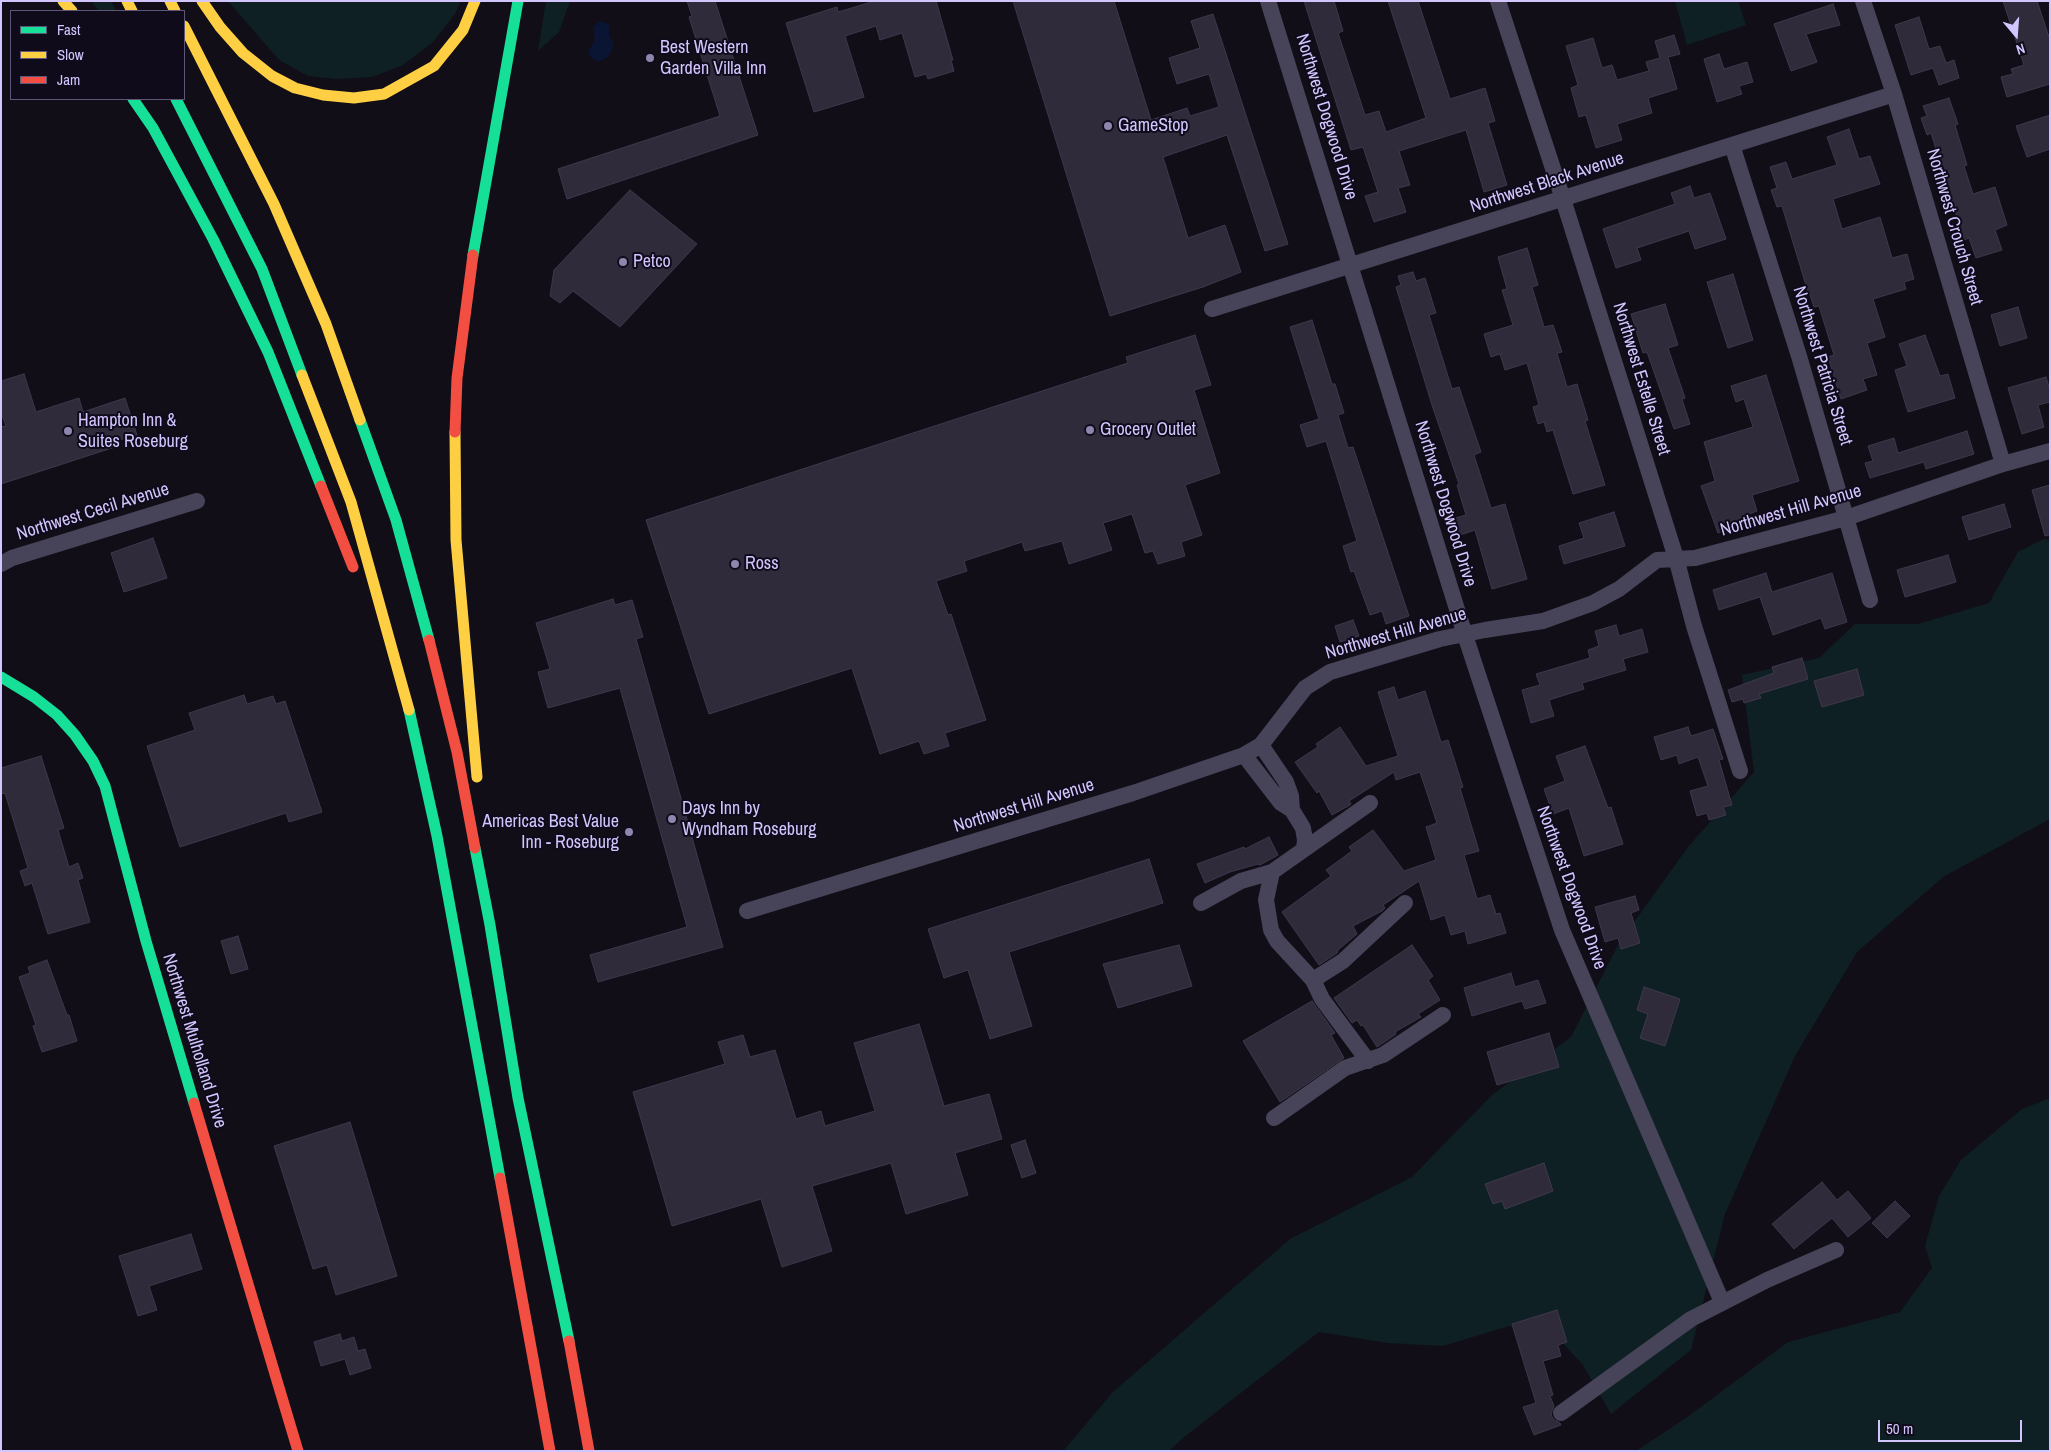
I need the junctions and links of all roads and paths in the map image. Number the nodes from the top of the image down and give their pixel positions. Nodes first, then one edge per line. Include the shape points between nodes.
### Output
1 (202, 1) edge
2 (475, 1) edge
3 (518, 1) edge
4 (1268, 1) edge
5 (1498, 1) edge
6 (1863, 1) edge
7 (185, 28) edge
8 (1894, 94) junction
9 (134, 100) edge
10 (177, 100) edge
11 (1732, 145) junction
12 (1563, 198) junction
13 (1351, 265) junction
14 (1212, 309) dead end
15 (2050, 451) edge
16 (2003, 464) junction
17 (197, 501) dead end
18 (1846, 518) junction
19 (1676, 558) junction
20 (1, 564) edge
21 (356, 577) dead end
22 (1870, 600) dead end
23 (367, 604) dead end
24 (1465, 635) junction
25 (1, 677) edge
26 (409, 711) junction
27 (1261, 745) junction
28 (1244, 755) junction
29 (1740, 771) dead end
30 (478, 787) dead end
31 (1370, 802) dead end
32 (480, 806) dead end
33 (1292, 810) junction
34 (1304, 849) junction
35 (1272, 872) junction
36 (1201, 903) dead end
37 (1406, 903) dead end
38 (747, 911) dead end
39 (490, 925) junction
40 (1313, 980) junction
41 (1443, 1015) dead end
42 (1368, 1061) junction
43 (1274, 1118) dead end
44 (1836, 1250) dead end
45 (1722, 1302) junction
46 (1561, 1413) dead end
47 (298, 1451) edge
48 (550, 1451) edge
49 (589, 1451) edge

1 - 2 main road via 243,53 272,76 295,88 354,98 384,94 434,66 464,30
3 - 30 main road via 469,279 457,378 454,454 456,540
4 - 13 street, Northwest Dogwood Drive
5 - 12 street, Northwest Estelle Street
6 - 8 street, Northwest Crouch Street
7 - 39 main road via 274,204 326,324 396,520 424,616 457,752
8 - 11 street, Northwest Black Avenue
8 - 16 street, Northwest Crouch Street
9 - 21 main road via 153,128 213,239 268,352
10 - 26 main road via 266,278 351,502
11 - 12 street, Northwest Black Avenue
11 - 18 street, Northwest Patricia Street
12 - 13 street, Northwest Black Avenue
12 - 19 street, Northwest Estelle Street
13 - 14 street, Northwest Black Avenue
13 - 24 street, Northwest Dogwood Drive
15 - 16 street, Northwest Hill Avenue
16 - 18 street, Northwest Hill Avenue
17 - 20 street, Northwest Cecil Avenue
18 - 19 street, Northwest Hill Avenue via 1695,558
18 - 22 street, Northwest Patricia Street
19 - 24 street, Northwest Hill Avenue via 1657,560 1619,589 1570,613
19 - 29 street, Northwest Estelle Street
23 - 26 main road
24 - 27 street, Northwest Hill Avenue via 1440,639 1330,672 1305,688
24 - 45 street, Northwest Dogwood Drive via 1562,930
25 - 47 main road, Northwest Mulholland Drive via 57,715 75,735 105,786 146,941
26 - 48 main road via 437,836
27 - 28 street, Northwest Hill Avenue
27 - 33 street via 1286,782
28 - 33 street via 1281,803
28 - 38 street, Northwest Hill Avenue via 1133,793
31 - 34 street
32 - 39 main road
33 - 34 street via 1303,828
34 - 35 street
35 - 36 street via 1241,881
35 - 40 street via 1266,900 1271,930
37 - 40 street via 1343,961
39 - 49 main road via 518,1098
40 - 42 street via 1322,1000
41 - 42 street via 1383,1055
42 - 43 street via 1345,1068
44 - 45 street
45 - 46 street via 1691,1319

